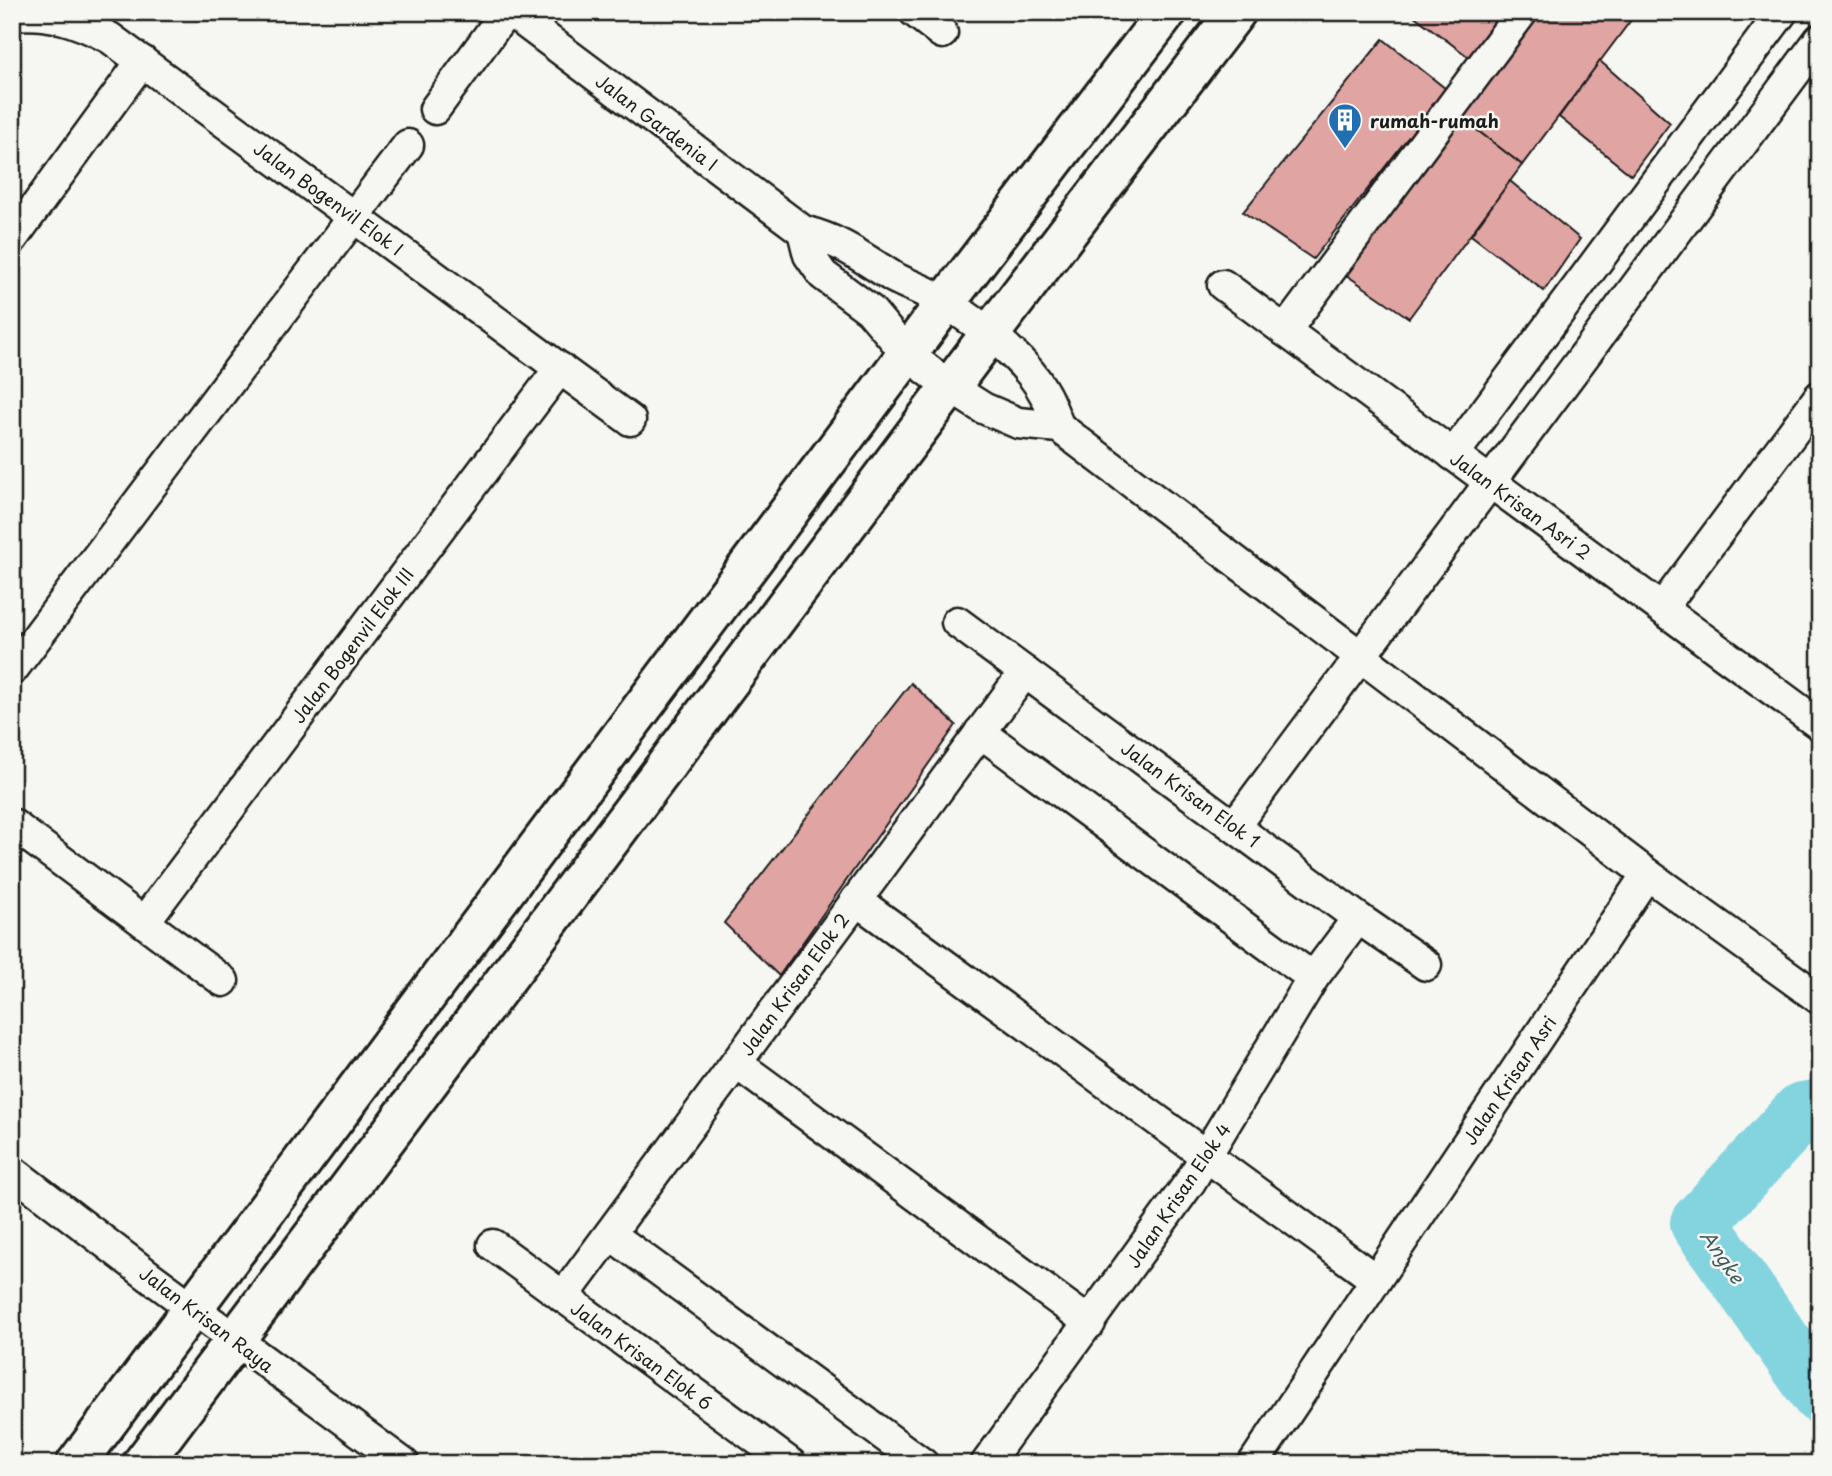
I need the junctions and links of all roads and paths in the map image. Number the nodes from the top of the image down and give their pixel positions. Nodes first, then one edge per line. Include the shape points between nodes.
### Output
1 (509, 12) edge
2 (915, 12) edge
3 (1167, 12) edge
4 (1236, 12) edge
5 (1522, 12) edge
6 (1782, 12) edge
7 (12, 15) edge
8 (942, 33) dead end
9 (1820, 39) edge
10 (142, 61) junction
11 (435, 109) dead end
12 (408, 145) dead end
13 (354, 217) junction
14 (803, 231) junction
15 (12, 239) edge
16 (895, 278) junction
17 (1223, 285) dead end
18 (946, 302) junction
19 (870, 310) junction
20 (1285, 331) junction
21 (989, 335) junction
22 (907, 354) junction
23 (560, 368) junction
24 (950, 387) junction
25 (1820, 396) edge
26 (630, 420) dead end
27 (1059, 427) junction
28 (1453, 455) junction
29 (1490, 482) junction
30 (1662, 608) junction
31 (957, 622) dead end
32 (1361, 656) junction
33 (12, 670) edge
34 (1025, 672) junction
35 (1820, 725) edge
36 (980, 732) junction
37 (12, 824) edge
38 (1235, 825) junction
39 (1647, 874) junction
40 (856, 900) junction
41 (1358, 918) junction
42 (144, 922) junction
43 (1426, 965) dead end
44 (1313, 978) junction
45 (223, 981) dead end
46 (1820, 999) edge
47 (736, 1063) junction
48 (1207, 1155) junction
49 (12, 1171) edge
50 (610, 1234) junction
51 (493, 1245) dead end
52 (1376, 1280) junction
53 (563, 1297) junction
54 (193, 1308) junction
55 (1090, 1323) junction
56 (235, 1340) junction
57 (76, 1464) edge
58 (142, 1464) edge
59 (404, 1464) edge
60 (791, 1464) edge
61 (923, 1464) edge
62 (986, 1464) edge
63 (1253, 1464) edge

1 - 11 street
1 - 14 street, Jalan Gardenia I
2 - 8 street
3 - 18 street
4 - 21 street
5 - 20 street
6 - 28 street
7 - 10 street, Jalan Bogenvil Elok I via 42,14 86,25
9 - 29 street
10 - 13 street, Jalan Bogenvil Elok I
10 - 15 street
12 - 13 street
13 - 23 street, Jalan Bogenvil Elok I
13 - 33 street
14 - 16 street, Jalan Gardenia I via 849,247
14 - 19 street via 810,256 823,275
16 - 18 street, Jalan Gardenia I
16 - 19 street
17 - 20 street, Jalan Krisan Asri 2
18 - 21 street, Jalan Gardenia I
18 - 22 street
19 - 22 street
20 - 28 street, Jalan Krisan Asri 2
21 - 24 street
21 - 27 street, Jalan Gardenia I via 1019,360 1044,392
22 - 24 street
22 - 54 street
23 - 26 street, Jalan Bogenvil Elok I
23 - 42 street, Jalan Bogenvil Elok III
24 - 27 street via 1018,423
24 - 56 street
25 - 30 street
27 - 32 street
28 - 29 street, Jalan Krisan Asri 2
29 - 30 street, Jalan Krisan Asri 2
29 - 32 street
30 - 35 street, Jalan Krisan Asri 2
31 - 34 street, Jalan Krisan Elok 1
32 - 38 street
32 - 39 street
34 - 36 street, Jalan Krisan Elok 2
34 - 38 street, Jalan Krisan Elok 1
36 - 40 street, Jalan Krisan Elok 2
36 - 44 street
37 - 42 street
38 - 41 street, Jalan Krisan Elok 1
39 - 46 street
39 - 52 street, Jalan Krisan Asri
40 - 47 street, Jalan Krisan Elok 2
40 - 48 street
41 - 43 street, Jalan Krisan Elok 1
41 - 44 street, Jalan Krisan Elok 4
42 - 45 street
44 - 48 street, Jalan Krisan Elok 4
47 - 50 street, Jalan Krisan Elok 2
47 - 55 street
48 - 52 street
48 - 55 street, Jalan Krisan Elok 4
49 - 54 street, Jalan Krisan Raya
50 - 53 street, Jalan Krisan Elok 2
50 - 61 street
51 - 53 street, Jalan Krisan Elok 6
52 - 63 street, Jalan Krisan Asri
53 - 60 street, Jalan Krisan Elok 6
54 - 56 street, Jalan Krisan Raya
54 - 57 street
55 - 62 street, Jalan Krisan Elok 4
56 - 58 street
56 - 59 street, Jalan Krisan Raya

